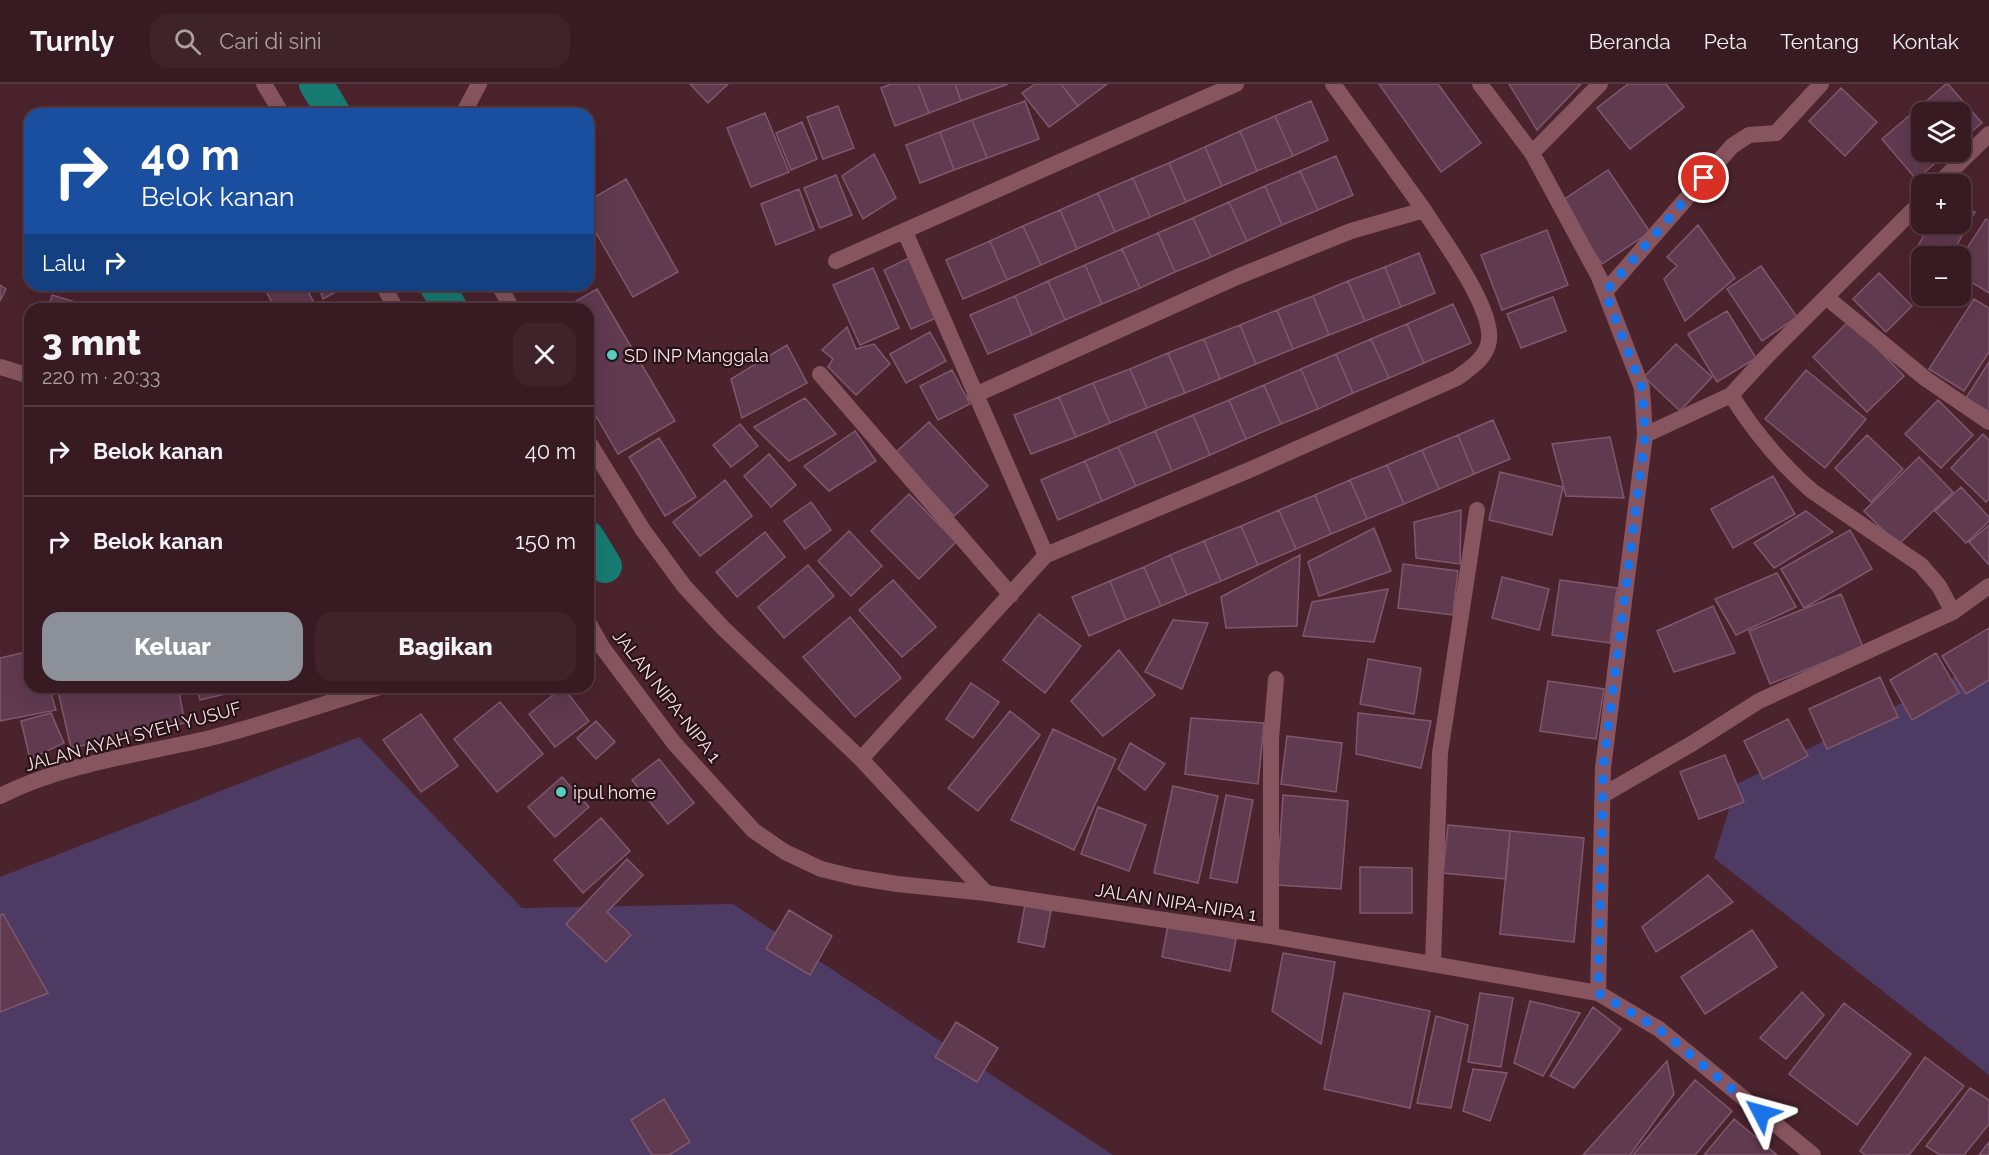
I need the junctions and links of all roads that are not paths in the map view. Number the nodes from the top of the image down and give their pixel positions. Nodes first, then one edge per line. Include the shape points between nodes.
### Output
1 (264, 84) edge
2 (479, 84) edge
3 (1236, 84) edge
4 (1333, 84) edge
5 (1480, 84) edge
6 (1600, 84) edge
7 (1821, 84) edge
8 (278, 108) edge
9 (466, 108) edge
10 (1989, 134) edge
11 (1532, 153) junction
12 (1948, 174) edge
13 (1424, 210) junction
14 (1911, 212) edge
15 (905, 232) junction
16 (836, 261) dead end
17 (1605, 292) junction
18 (1826, 297) junction
19 (0, 367) edge
20 (24, 374) edge
21 (820, 374) dead end
22 (975, 395) junction
23 (1731, 395) junction
24 (1989, 422) edge
25 (1645, 435) junction
26 (594, 451) edge
27 (1477, 510) dead end
28 (1046, 555) junction
29 (1989, 586) edge
30 (1011, 595) junction
31 (1953, 612) junction
32 (595, 647) edge
33 (1276, 679) dead end
34 (360, 693) edge
35 (861, 759) junction
36 (1603, 795) junction
37 (0, 796) edge
38 (986, 893) junction
39 (1271, 936) junction
40 (1433, 964) junction
41 (1598, 993) junction
42 (1813, 1155) edge

1 - 8 street
2 - 9 street
3 - 15 street
4 - 13 street
5 - 11 street
6 - 11 street
7 - 17 street via 1776,133 1749,135 1732,146
10 - 12 street
11 - 17 street
13 - 22 street via 1351,231 1237,277
13 - 28 street via 1480,301 1489,341 1478,361 1458,378
14 - 18 street
15 - 16 street
15 - 22 street
17 - 25 street via 1642,388
18 - 23 street
18 - 24 street via 1926,379
19 - 20 street
21 - 30 street
22 - 28 street
23 - 25 street
23 - 31 street via 1747,420 1797,478 1921,565 1939,586
25 - 36 street via 1603,768
26 - 35 street via 643,530 684,586
27 - 40 street via 1440,753
28 - 30 street
29 - 31 street
30 - 35 street
31 - 36 street via 1759,701
32 - 38 street, JALAN NIPA-NIPA 1 via 754,831 785,852 821,869 854,877
33 - 39 street via 1271,739
34 - 37 street, JALAN AYAH SYEH YUSUF via 209,738 59,772
35 - 38 street
36 - 41 street
38 - 39 street, JALAN NIPA-NIPA 1
39 - 40 street, JALAN NIPA-NIPA 1
40 - 41 street, JALAN NIPA-NIPA 1
41 - 42 street, JALAN NIPA-NIPA 1 via 1659,1029

